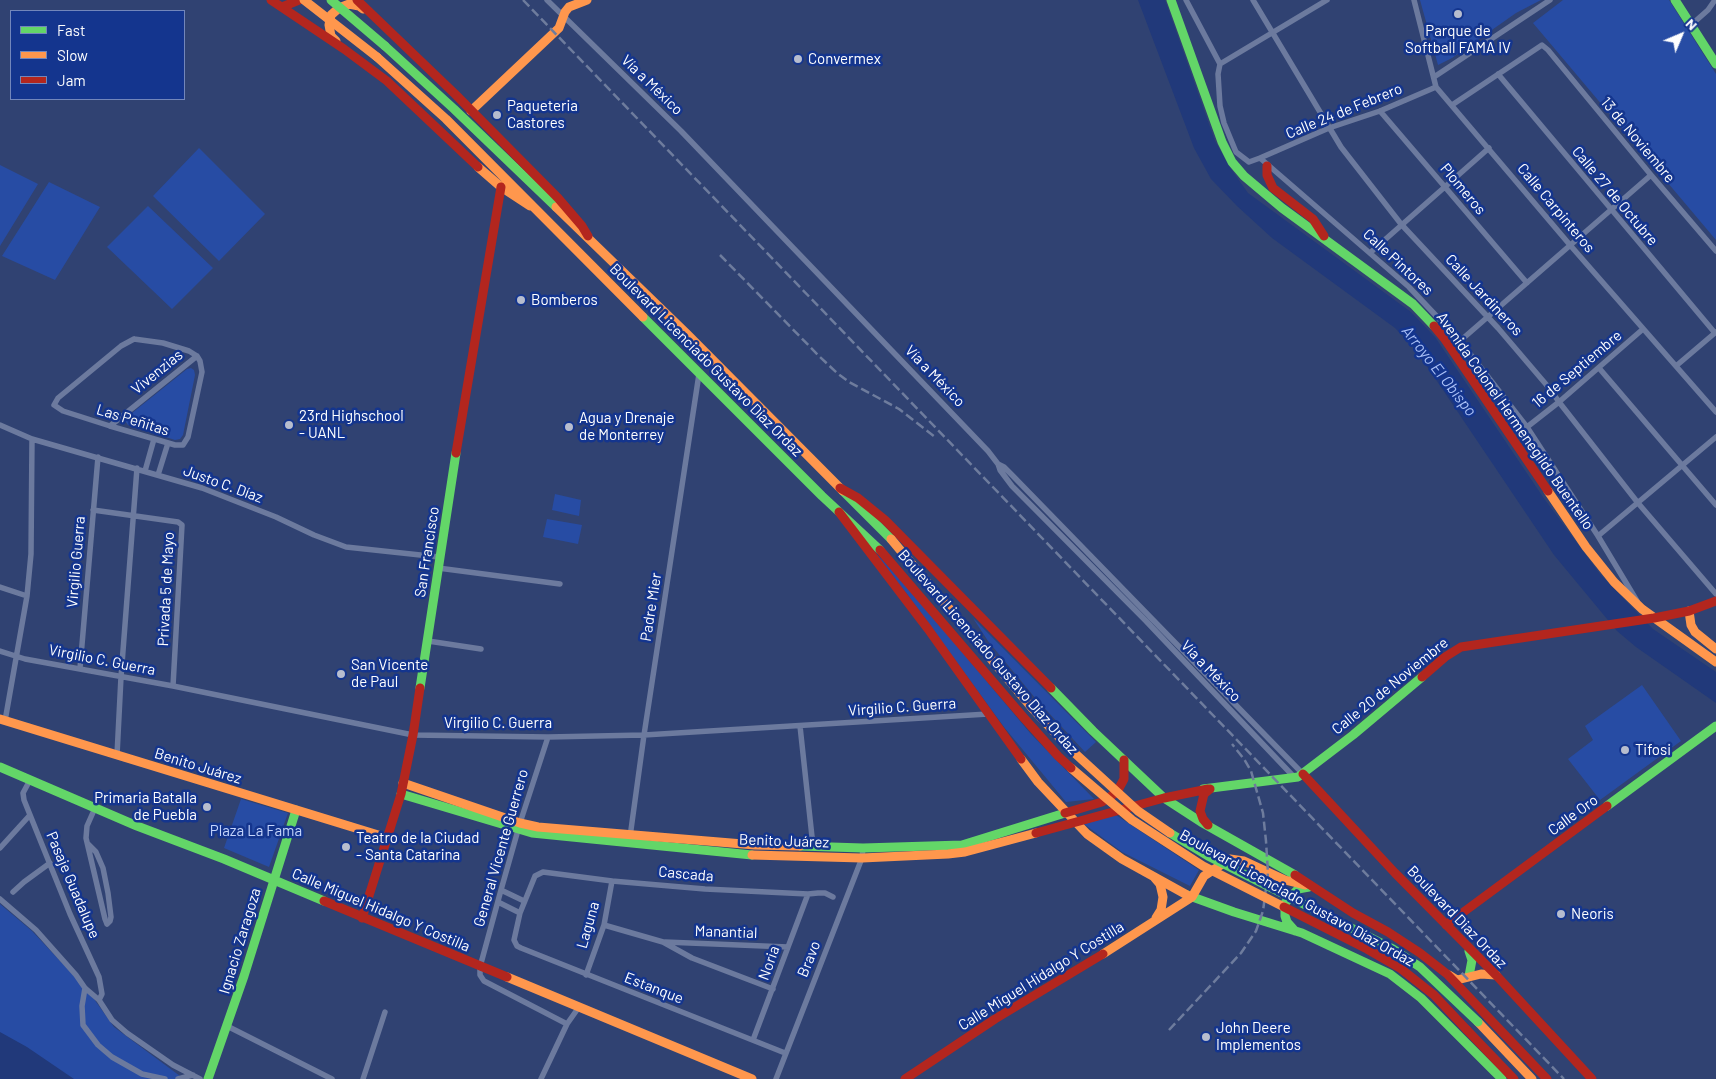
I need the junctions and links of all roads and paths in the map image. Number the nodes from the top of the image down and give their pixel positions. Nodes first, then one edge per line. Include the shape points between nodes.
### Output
1 (271, 0) edge
2 (299, 0) edge
3 (304, 0) edge
4 (331, 0) edge
5 (353, 0) edge
6 (547, 0) edge
7 (587, 0) edge
8 (1171, 0) edge
9 (1186, 0) edge
10 (1253, 0) edge
11 (1414, 0) edge
12 (1550, 0) edge
13 (1675, 0) edge
14 (1715, 0) edge
15 (1324, 1) edge
16 (361, 3) edge
17 (282, 7) junction
18 (372, 15) junction
19 (563, 17) junction
20 (1691, 25) junction
21 (1273, 33) junction
22 (344, 50) junction
23 (1220, 64) junction
24 (1716, 64) edge
25 (1498, 74) junction
26 (1434, 77) junction
27 (1436, 87) junction
28 (1452, 105) junction
29 (472, 111) junction
30 (1380, 111) junction
31 (1329, 128) junction
32 (1489, 148) junction
33 (1260, 158) junction
34 (1267, 166) junction
35 (1650, 175) junction
36 (500, 187) junction
37 (1444, 187) junction
38 (1610, 210) junction
39 (538, 211) junction
40 (1401, 224) junction
41 (1326, 239) junction
42 (594, 245) junction
43 (1570, 246) junction
44 (1716, 251) edge
45 (1370, 252) junction
46 (1527, 283) junction
47 (1487, 317) junction
48 (1643, 329) junction
49 (1715, 332) edge
50 (1460, 341) junction
51 (197, 356) junction
52 (1676, 366) junction
53 (1599, 368) junction
54 (699, 374) junction
55 (1559, 402) junction
56 (1716, 412) edge
57 (0, 425) edge
58 (110, 426) junction
59 (1527, 427) junction
60 (1716, 437) edge
61 (32, 439) junction
62 (154, 439) junction
63 (168, 443) junction
64 (98, 457) junction
65 (1682, 465) junction
66 (137, 468) junction
67 (145, 471) junction
68 (158, 475) junction
69 (840, 488) junction
70 (1638, 503) junction
71 (1716, 505) edge
72 (93, 510) junction
73 (839, 512) junction
74 (134, 515) junction
75 (1598, 536) junction
76 (439, 557) junction
77 (438, 568) junction
78 (560, 584) dead end
79 (0, 587) edge
80 (1716, 594) edge
81 (27, 596) junction
82 (1716, 601) edge
83 (1642, 609) junction
84 (1689, 611) junction
85 (1654, 618) junction
86 (428, 641) junction
87 (481, 649) dead end
88 (1716, 649) edge
89 (0, 651) edge
90 (15, 656) junction
91 (1716, 662) edge
92 (80, 668) junction
93 (121, 677) junction
94 (173, 686) junction
95 (988, 714) junction
96 (3, 720) edge
97 (800, 726) junction
98 (1716, 726) edge
99 (1089, 727) junction
100 (413, 735) junction
101 (644, 735) junction
102 (548, 737) junction
103 (117, 755) junction
104 (1124, 760) junction
105 (0, 767) edge
106 (1299, 776) junction
107 (30, 780) junction
108 (403, 783) junction
109 (1209, 789) junction
110 (401, 794) junction
111 (1164, 798) junction
112 (95, 808) junction
113 (296, 810) junction
114 (1065, 813) junction
115 (30, 815) junction
116 (1074, 822) junction
117 (1208, 825) junction
118 (519, 826) junction
119 (388, 838) junction
120 (630, 839) junction
121 (88, 844) junction
122 (813, 846) junction
123 (921, 846) junction
124 (0, 848) edge
125 (863, 848) junction
126 (921, 856) junction
127 (862, 858) junction
128 (50, 863) junction
129 (105, 877) junction
130 (1154, 877) junction
131 (95, 879) junction
132 (273, 880) junction
133 (612, 880) junction
134 (1312, 887) junction
135 (501, 890) junction
136 (13, 892) dead end
137 (808, 894) junction
138 (833, 897) dead end
139 (1192, 897) junction
140 (0, 899) edge
141 (524, 901) junction
142 (498, 902) junction
143 (520, 913) junction
144 (362, 918) junction
145 (1150, 924) junction
146 (604, 925) junction
147 (1446, 925) junction
148 (1302, 933) junction
149 (663, 942) junction
150 (1465, 944) junction
151 (788, 947) junction
152 (480, 967) junction
153 (1447, 974) junction
154 (586, 975) junction
155 (1496, 975) junction
156 (1470, 976) junction
157 (85, 988) junction
158 (773, 989) junction
159 (99, 1000) junction
160 (579, 1008) junction
161 (385, 1012) dead end
162 (566, 1024) junction
163 (227, 1026) junction
164 (753, 1040) junction
165 (785, 1053) junction
166 (192, 1075) junction
167 (165, 1079) edge
168 (178, 1079) edge
169 (200, 1079) edge
170 (208, 1079) edge
171 (332, 1079) edge
172 (363, 1079) edge
173 (541, 1079) edge
174 (752, 1079) edge
175 (776, 1079) edge
176 (905, 1079) edge
177 (1502, 1079) edge
178 (1514, 1079) edge
179 (1532, 1079) edge
180 (1547, 1079) edge
181 (1592, 1079) edge

1 - 17 street, Boulevard Licenciado Gustavo Díaz Ordaz
2 - 17 street
3 - 39 street, Boulevard Licenciado Gustavo Díaz Ordaz, bridge via 377,57
4 - 42 street, Boulevard Licenciado Gustavo Díaz Ordaz, bridge via 454,109
5 - 16 street, Boulevard Licenciado Gustavo Díaz Ordaz
6 - 19 street, Vía a México
7 - 19 street via 569,7
8 - 41 street, Avenida Colonel Hermenegildo Buentello via 1232,162 1255,186
9 - 23 street
10 - 21 street, Calle Jardineros
11 - 26 street
12 - 26 street
13 - 20 street
14 - 20 street
15 - 21 street
16 - 18 street, Boulevard Licenciado Gustavo Díaz Ordaz
17 - 22 street, Boulevard Licenciado Gustavo Díaz Ordaz
18 - 22 street via 354,5 335,11 329,31
18 - 29 street, Boulevard Licenciado Gustavo Díaz Ordaz
19 - 29 street via 558,28
19 - 106 street, Vía a México via 682,131
20 - 24 street
21 - 23 street
21 - 31 street, Calle Jardineros
22 - 36 street, Boulevard Licenciado Gustavo Díaz Ordaz via 387,81
23 - 33 street via 1220,106 1229,139 1242,158 1249,162
25 - 28 street
25 - 35 street, 13 de Noviembre via 1542,45
25 - 38 street, Calle 27 de Octubre
26 - 27 street
27 - 28 street, Calle Carpinteros
27 - 30 street, Calle 24 de Febrero
28 - 32 street, Calle Carpinteros
29 - 42 street, Boulevard Licenciado Gustavo Díaz Ordaz via 558,198
30 - 31 street, Calle 24 de Febrero
30 - 37 street, Plomeros
31 - 33 street, Calle 24 de Febrero
31 - 40 street, Calle Jardineros
32 - 37 street
32 - 43 street, Calle Carpinteros
33 - 34 street, Calle Pintores
34 - 41 street via 1273,188 1313,219
34 - 45 street, Calle Pintores
35 - 38 street
35 - 44 street, 13 de Noviembre
36 - 39 street, Boulevard Licenciado Gustavo Díaz Ordaz
36 - 76 street, San Francisco
37 - 40 street
37 - 46 street, Plomeros
38 - 43 street
38 - 49 street, Calle 27 de Octubre
39 - 54 street, Boulevard Licenciado Gustavo Díaz Ordaz
40 - 45 street
40 - 47 street, Calle Jardineros
41 - 83 street, Avenida Colonel Hermenegildo Buentello via 1413,304 1444,338 1586,547 1614,582
42 - 69 street, Boulevard Licenciado Gustavo Díaz Ordaz
43 - 46 street
43 - 48 street, Calle Carpinteros
45 - 50 street, Calle Pintores via 1409,287
46 - 47 street
47 - 50 street
47 - 55 street, Calle Jardineros
48 - 52 street, Calle Carpinteros
48 - 53 street, 16 de Septiembre
49 - 52 street
50 - 59 street, Calle Pintores
51 - 58 street, Vivenzias
51 - 58 street, Las Peñitas via 172,346 134,338 54,403 63,411
51 - 63 street, Las Peñitas via 202,372 188,437 183,445
52 - 56 street, Calle Carpinteros
53 - 55 street, 16 de Septiembre
53 - 65 street
54 - 73 street, Boulevard Licenciado Gustavo Díaz Ordaz
54 - 101 street, Padre Mier
55 - 59 street, 16 de Septiembre
55 - 70 street, Calle Jardineros
57 - 61 street, Justo C. Díaz
58 - 62 street, Las Peñitas
59 - 75 street, Calle Pintores
60 - 65 street
61 - 64 street, Justo C. Díaz
61 - 81 street via 31,554
62 - 63 street, Las Peñitas
62 - 67 street
63 - 68 street
64 - 66 street, Justo C. Díaz
64 - 72 street, Virgilio Guerra
65 - 70 street
65 - 71 street
66 - 67 street, Justo C. Díaz
66 - 74 street
67 - 68 street, Justo C. Díaz
68 - 76 street, Justo C. Díaz via 220,494 332,543
69 - 99 street via 885,520
69 - 179 street, Boulevard Licenciado Gustavo Díaz Ordaz, bridge via 891,539 1033,709 1086,764 1138,811 1208,856 1393,948 1427,973
70 - 75 street
70 - 80 street, Calle Jardineros
72 - 74 street
72 - 92 street, Virgilio Guerra
73 - 95 street
73 - 178 street, Boulevard Licenciado Gustavo Díaz Ordaz, bridge via 880,550 1058,756 1090,786 1132,820 1203,866 1400,968 1434,995
74 - 93 street
74 - 94 street, Privada 5 de Mayo via 181,524
75 - 83 street, Calle Pintores
76 - 77 street, San Francisco
77 - 78 street
77 - 86 street, San Francisco
79 - 81 street
81 - 90 street
82 - 84 street, Calle 20 de Noviembre
83 - 85 street, Avenida Colonel Hermenegildo Buentello
84 - 85 street, Calle 20 de Noviembre
84 - 88 street via 1695,632
85 - 91 street, Avenida Colonel Hermenegildo Buentello
85 - 106 street, Calle 20 de Noviembre via 1468,645 1453,651
86 - 87 street
86 - 100 street, San Francisco
89 - 90 street, Virgilio C. Guerra
90 - 92 street, Virgilio C. Guerra
90 - 96 street
92 - 93 street, Virgilio C. Guerra
93 - 94 street, Virgilio C. Guerra
93 - 103 street
94 - 100 street, Virgilio C. Guerra
95 - 97 street, Virgilio C. Guerra
95 - 114 street
96 - 103 street, Benito Juárez
97 - 101 street, Virgilio C. Guerra
97 - 122 street
98 - 147 street, Calle Oro
99 - 104 street
99 - 109 street via 1161,790
100 - 102 street, Virgilio C. Guerra
100 - 108 street, San Francisco
101 - 102 street, Virgilio C. Guerra
101 - 120 street, Padre Mier
102 - 118 street, General Vicente Guerrero
103 - 113 street, Benito Juárez
104 - 111 street
104 - 114 street, Benito Juárez via 1124,779 1117,792 1102,802
105 - 107 street, Calle Miguel Hidalgo Y Costilla
106 - 109 street
106 - 147 street, Boulevard Diaz Ordaz
107 - 112 street, Calle Miguel Hidalgo Y Costilla
107 - 115 street, Pasaje Guadalupe via 23,796
108 - 110 street, San Francisco
108 - 118 street, Benito Juárez
109 - 111 street
109 - 117 street via 1204,794 1200,810
110 - 118 street, Benito Juárez
110 - 119 street, San Francisco
111 - 116 street, Benito Juárez
111 - 117 street
112 - 121 street via 87,826
112 - 132 street, Calle Miguel Hidalgo Y Costilla
113 - 119 street, Benito Juárez
113 - 132 street, Ignacio Zaragoza
114 - 116 street
114 - 123 street, Benito Juárez via 962,845
115 - 124 street
115 - 128 street, Pasaje Guadalupe
116 - 126 street, Benito Juárez via 965,852
116 - 130 street via 1107,850
117 - 134 street
118 - 120 street, Benito Juárez
118 - 135 street, General Vicente Guerrero
119 - 144 street, San Francisco
120 - 122 street, Benito Juárez
120 - 127 street, Benito Juárez via 762,856
121 - 129 street via 96,852
121 - 131 street
122 - 125 street, Benito Juárez
123 - 125 street, Benito Juárez
123 - 126 street
125 - 127 street, Bravo
126 - 127 street, Benito Juárez
127 - 165 street, Bravo
128 - 136 street
128 - 159 street, Pasaje Guadalupe via 99,977 102,994
129 - 131 street
129 - 131 street via 111,917 107,924
130 - 139 street
130 - 145 street via 1161,888 1163,902 1159,914
132 - 144 street, Calle Miguel Hidalgo Y Costilla
132 - 163 street, Ignacio Zaragoza
133 - 137 street, Cascada
133 - 141 street, Cascada via 543,872 537,874
133 - 146 street, Laguna
134 - 139 street via 1286,880 1244,861 1230,859 1204,876
134 - 148 street via 1298,889 1285,903 1287,922
134 - 153 street via 1407,944
135 - 141 street
135 - 142 street, General Vicente Guerrero
137 - 138 street, Cascada via 825,893
137 - 151 street, Noria
139 - 145 street, Calle Miguel Hidalgo Y Costilla
139 - 148 street
140 - 157 street via 36,930
141 - 143 street
142 - 143 street
142 - 152 street, General Vicente Guerrero
143 - 154 street, Estanque via 515,944
144 - 152 street, Calle Miguel Hidalgo Y Costilla
145 - 176 street, Calle Miguel Hidalgo Y Costilla via 995,1019
146 - 149 street, Manantial
146 - 154 street, Laguna
147 - 150 street, Boulevard Diaz Ordaz
148 - 177 street via 1390,974 1421,998
149 - 151 street, Manantial
149 - 158 street, Manantial via 692,958
150 - 155 street, Boulevard Diaz Ordaz
150 - 156 street via 1472,960
151 - 158 street, Noria
152 - 160 street, Calle Miguel Hidalgo Y Costilla
152 - 162 street via 484,981
153 - 156 street via 1458,980
153 - 180 street
154 - 164 street, Estanque
155 - 156 street
155 - 181 street, Boulevard Diaz Ordaz
157 - 159 street
157 - 167 street via 83,1025 98,1046 142,1074
158 - 164 street, Noria
159 - 166 street via 112,1020 127,1033
160 - 162 street
160 - 174 street, Calle Miguel Hidalgo Y Costilla
161 - 172 street
162 - 173 street
163 - 170 street, Ignacio Zaragoza
163 - 171 street
164 - 165 street, Estanque
165 - 175 street, Bravo
166 - 168 street
166 - 169 street

